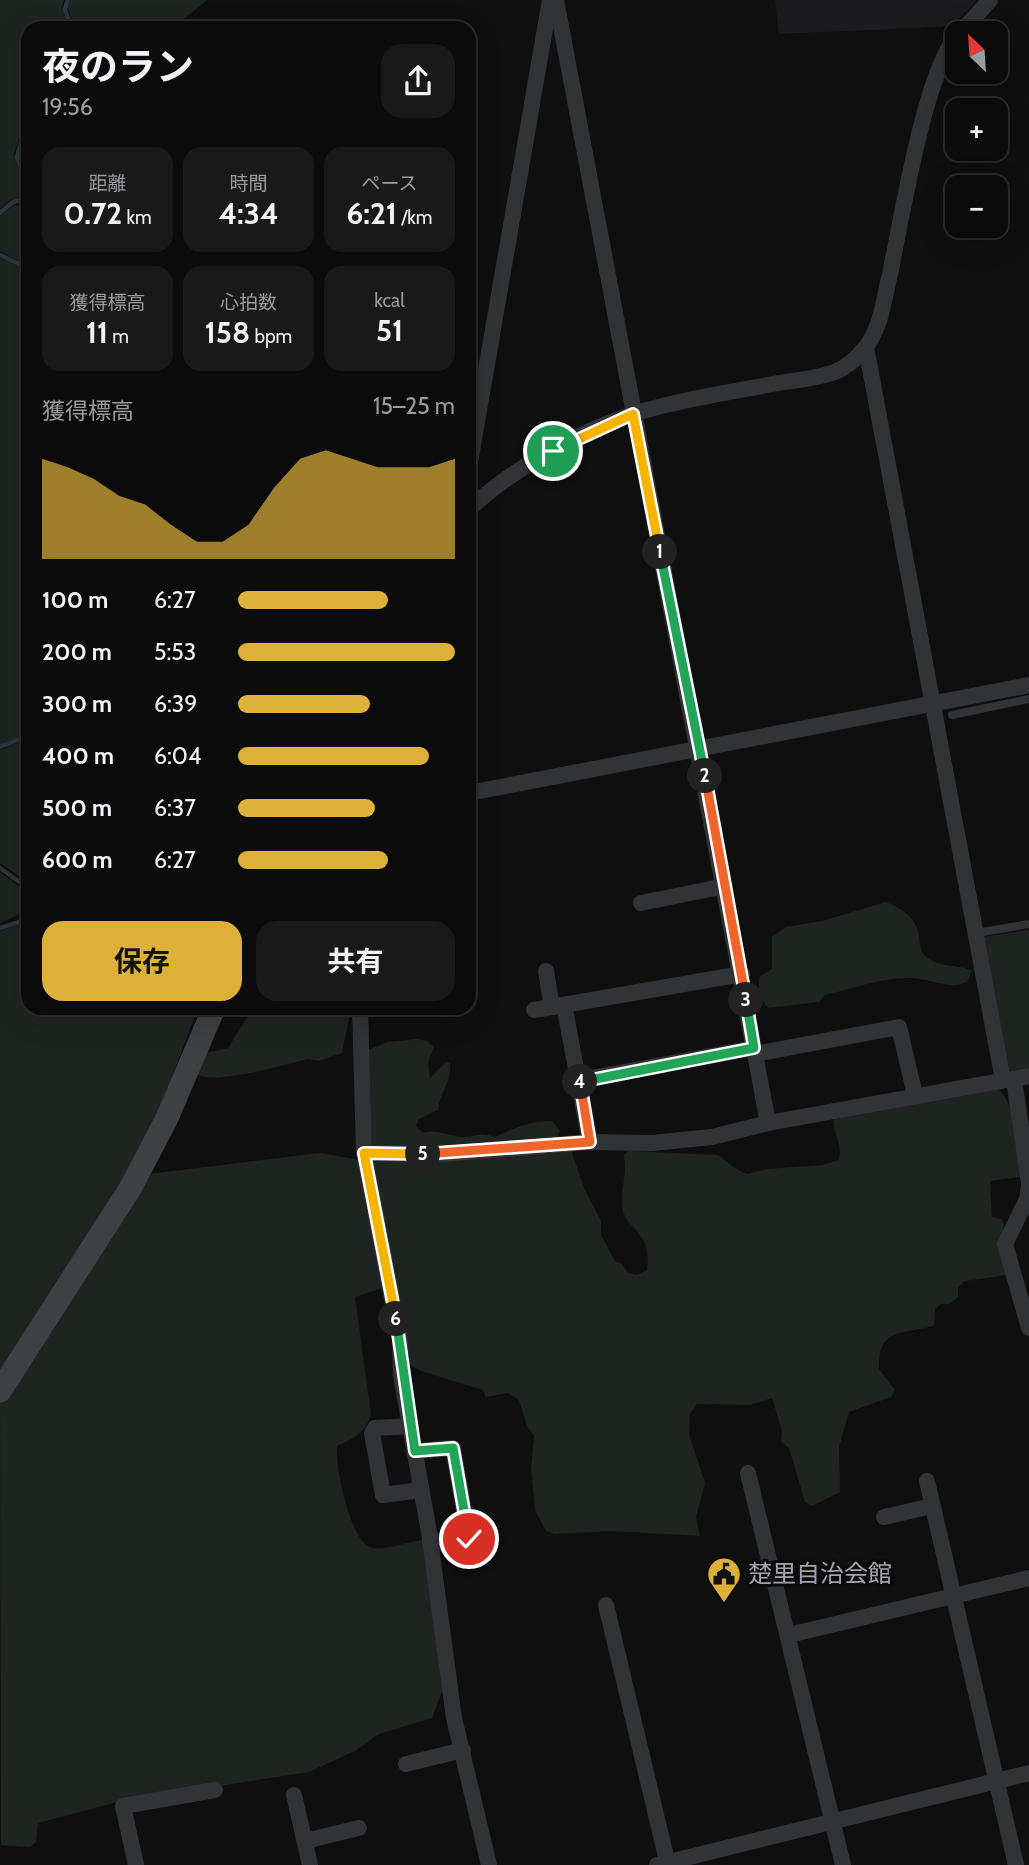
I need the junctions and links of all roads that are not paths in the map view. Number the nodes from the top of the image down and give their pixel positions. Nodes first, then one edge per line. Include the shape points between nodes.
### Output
1 (550, 0) edge
2 (556, 0) edge
3 (990, 0) edge
4 (971, 21) edge
5 (945, 56) edge
6 (866, 347) junction
7 (633, 414) junction
8 (476, 428) edge
9 (476, 503) edge
10 (1029, 685) edge
11 (1029, 699) edge
12 (934, 702) junction
13 (951, 715) dead end
14 (699, 748) junction
15 (476, 792) edge
16 (725, 886) junction
17 (641, 902) dead end
18 (1029, 924) edge
19 (976, 933) junction
20 (546, 971) dead end
21 (742, 974) junction
22 (558, 1006) junction
23 (534, 1010) dead end
24 (211, 1015) edge
25 (360, 1015) edge
26 (754, 1051) junction
27 (1015, 1078) edge
28 (580, 1080) junction
29 (915, 1096) junction
30 (768, 1123) junction
31 (590, 1142) junction
32 (364, 1153) junction
33 (1029, 1185) edge
34 (1029, 1328) edge
35 (0, 1391) edge
36 (410, 1426) junction
37 (415, 1451) junction
38 (748, 1474) dead end
39 (927, 1480) dead end
40 (421, 1490) junction
41 (932, 1506) junction
42 (884, 1517) dead end
43 (430, 1542) junction
44 (1029, 1578) edge
45 (954, 1596) junction
46 (606, 1605) dead end
47 (789, 1635) junction
48 (463, 1750) junction
49 (407, 1764) dead end
50 (1029, 1773) edge
51 (996, 1780) junction
52 (215, 1790) dead end
53 (294, 1795) dead end
54 (833, 1821) junction
55 (359, 1828) dead end
56 (305, 1841) junction
57 (664, 1864) edge
58 (136, 1865) edge
59 (310, 1865) edge
60 (489, 1865) edge
61 (843, 1865) edge
62 (1016, 1865) edge

1 - 8 street
2 - 7 street
3 - 4 street
5 - 6 street via 919,140 882,310
6 - 7 street via 837,371
6 - 12 street
7 - 9 street via 541,458
7 - 14 street
10 - 12 street
11 - 13 lane
12 - 14 street
12 - 19 street
14 - 15 street
14 - 16 street
16 - 17 street
16 - 21 street
18 - 19 lane
19 - 27 street
20 - 22 street
21 - 22 street
21 - 26 street
22 - 23 street
22 - 28 street
24 - 35 street via 167,1118 131,1187
25 - 32 street
26 - 28 street
26 - 29 street via 899,1027
26 - 30 street
27 - 29 street
27 - 33 street
28 - 31 street
29 - 30 street
30 - 31 street via 712,1137 652,1143
31 - 32 street via 442,1154
32 - 36 street via 400,1340
33 - 34 street via 1005,1244
36 - 37 street
36 - 40 street via 375,1428 372,1433 383,1495
37 - 40 street
37 - 43 street via 453,1448 464,1500 469,1539
38 - 47 street
39 - 41 street
40 - 43 street
41 - 42 street
41 - 45 street
43 - 48 street via 454,1717
44 - 45 street
45 - 47 street
45 - 51 street
46 - 57 street
47 - 54 street
48 - 49 street
48 - 60 street
50 - 51 street
51 - 54 street
51 - 62 street
52 - 58 street via 123,1806
53 - 56 street
54 - 57 street
54 - 61 street
55 - 56 street
56 - 59 street

